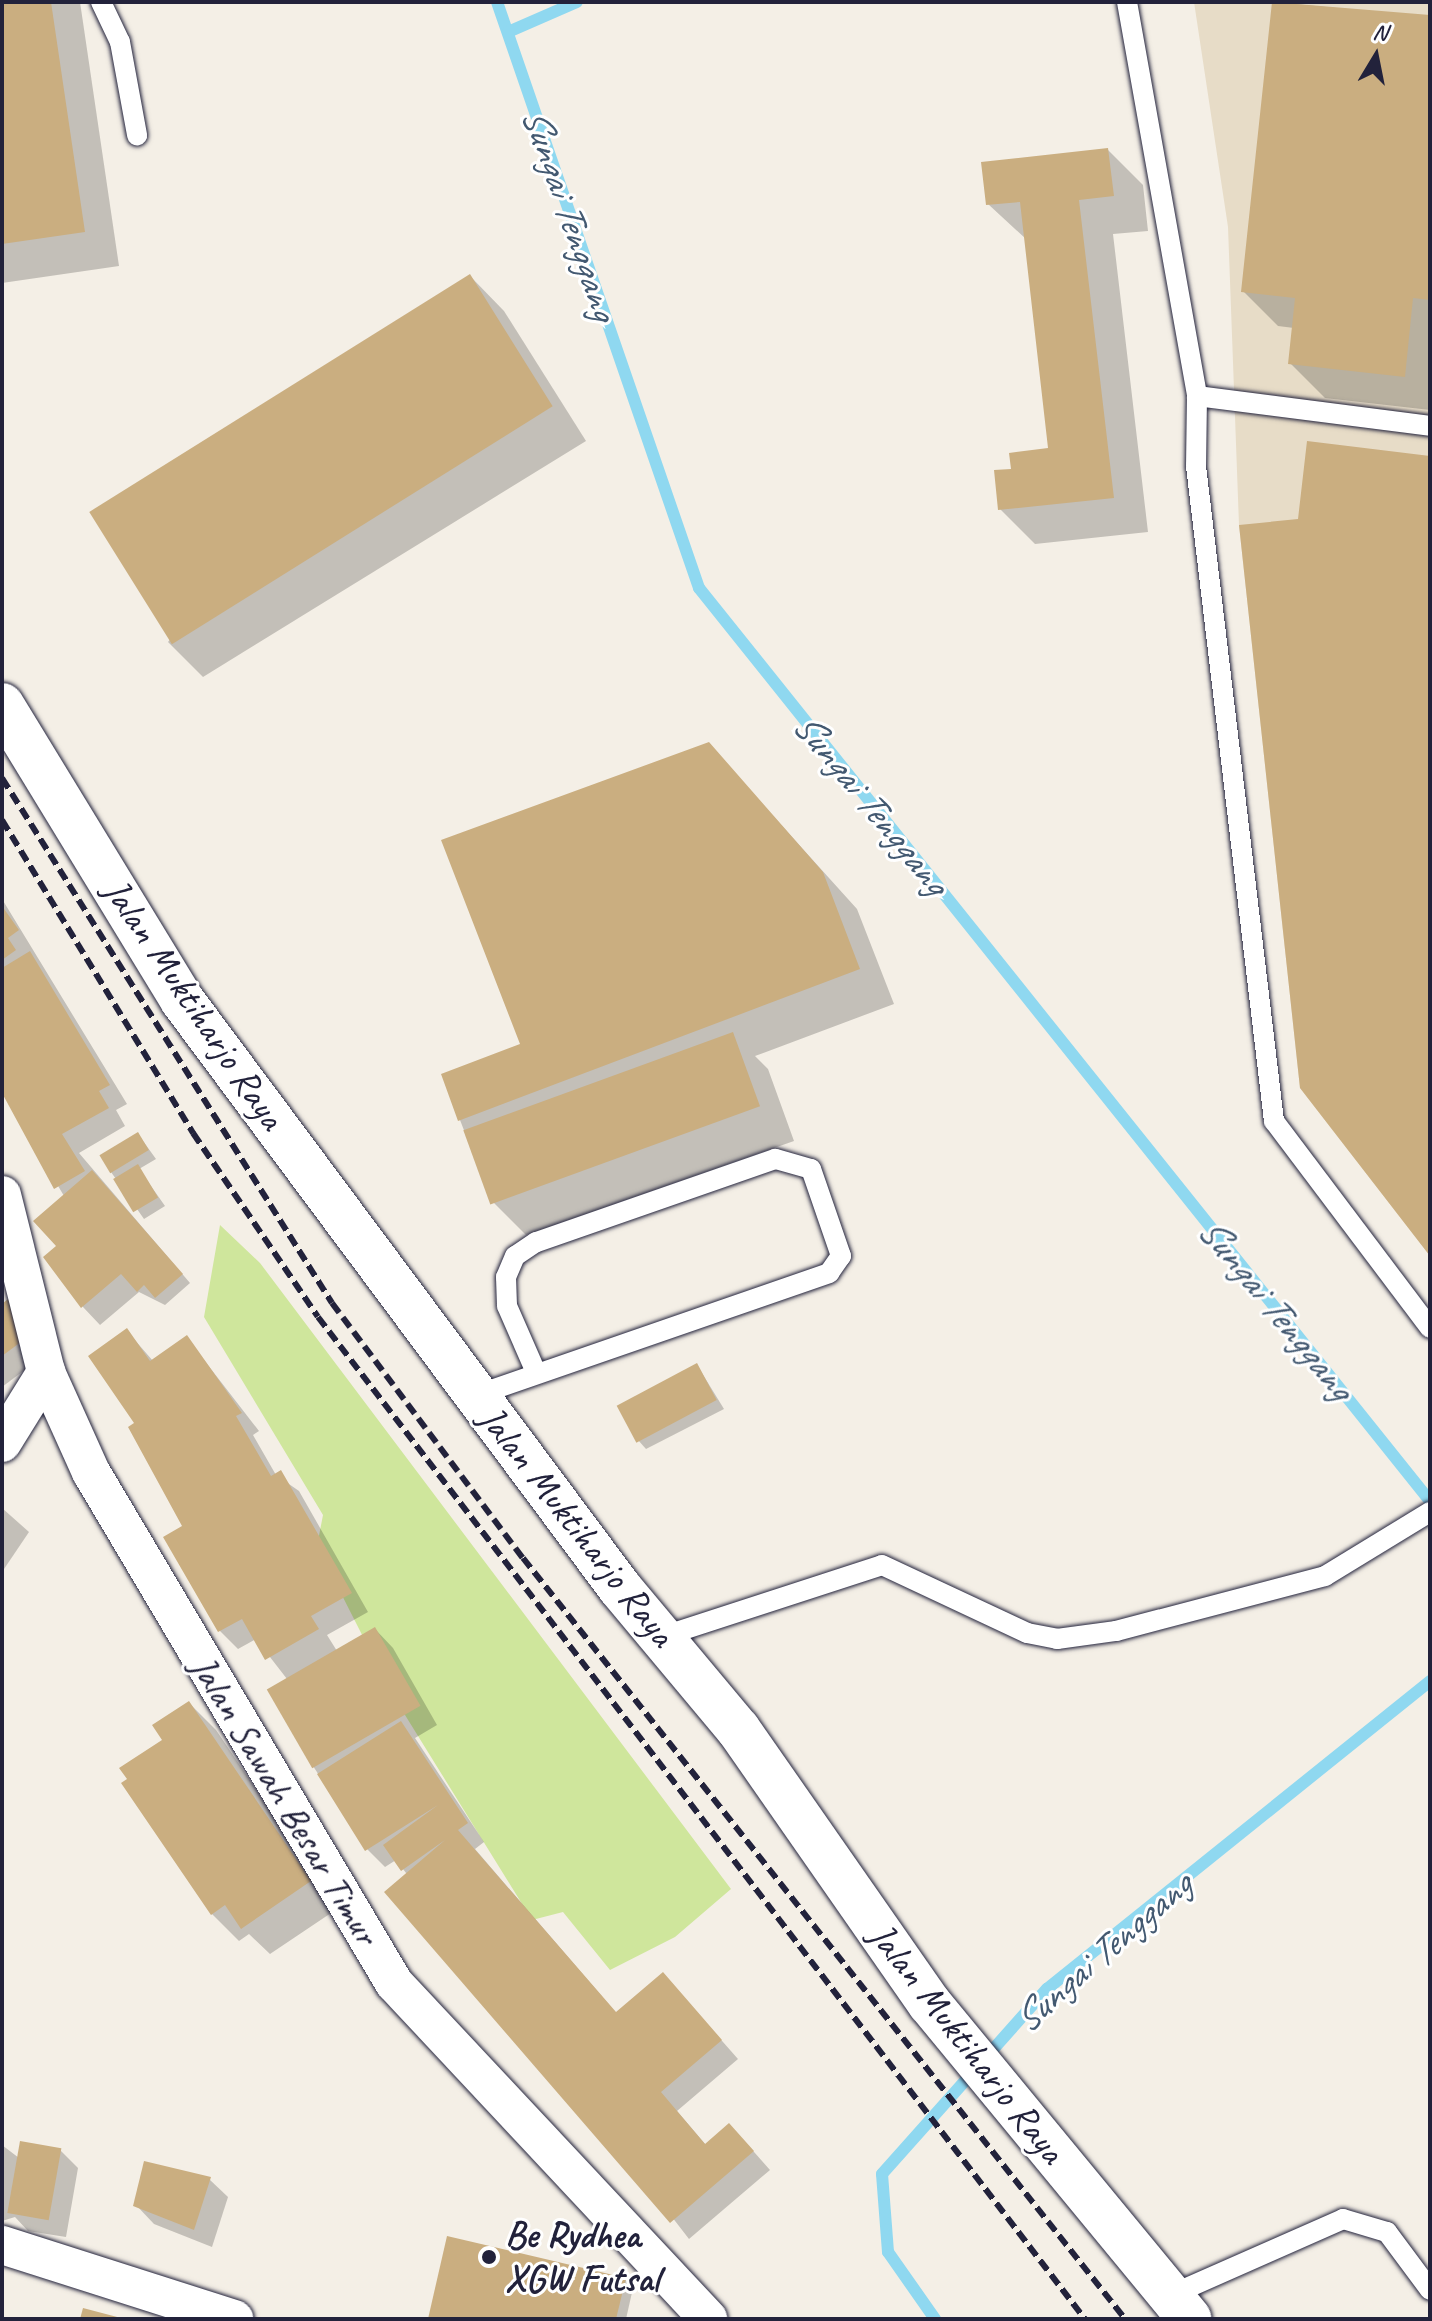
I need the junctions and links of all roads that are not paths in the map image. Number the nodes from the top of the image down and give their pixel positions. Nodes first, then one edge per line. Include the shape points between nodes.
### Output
1 (101, 2) edge
2 (1127, 2) edge
3 (137, 135) dead end
4 (1197, 396) junction
5 (1430, 426) edge
6 (2, 705) edge
7 (2, 1195) edge
8 (1430, 1328) edge
9 (535, 1370) junction
10 (46, 1372) junction
11 (477, 1395) junction
12 (2, 1443) edge
13 (1430, 1512) edge
14 (661, 1637) junction
15 (2, 2245) edge
16 (1430, 2290) edge
17 (1180, 2307) edge
18 (234, 2319) edge
19 (708, 2319) edge

1 - 3 lane via 120,42
2 - 4 lane
4 - 5 lane
4 - 8 lane via 1196,466 1274,1121
6 - 11 street, Jalan Muktiharjo Raya via 182,1000
7 - 10 street, Jalan Sawah Besar Timur
9 - 9 lane via 829,1273 841,1256 811,1169 775,1159 536,1242 515,1256 506,1277 507,1306
9 - 11 lane
10 - 12 street
10 - 19 street, Jalan Sawah Besar Timur via 91,1472 394,1983
11 - 14 street, Jalan Muktiharjo Raya
13 - 14 lane via 1325,1576 1116,1631 1057,1639 1027,1633 882,1565
14 - 17 street, Jalan Muktiharjo Raya via 738,1729 930,2004
15 - 18 street
16 - 17 lane via 1387,2232 1343,2219

